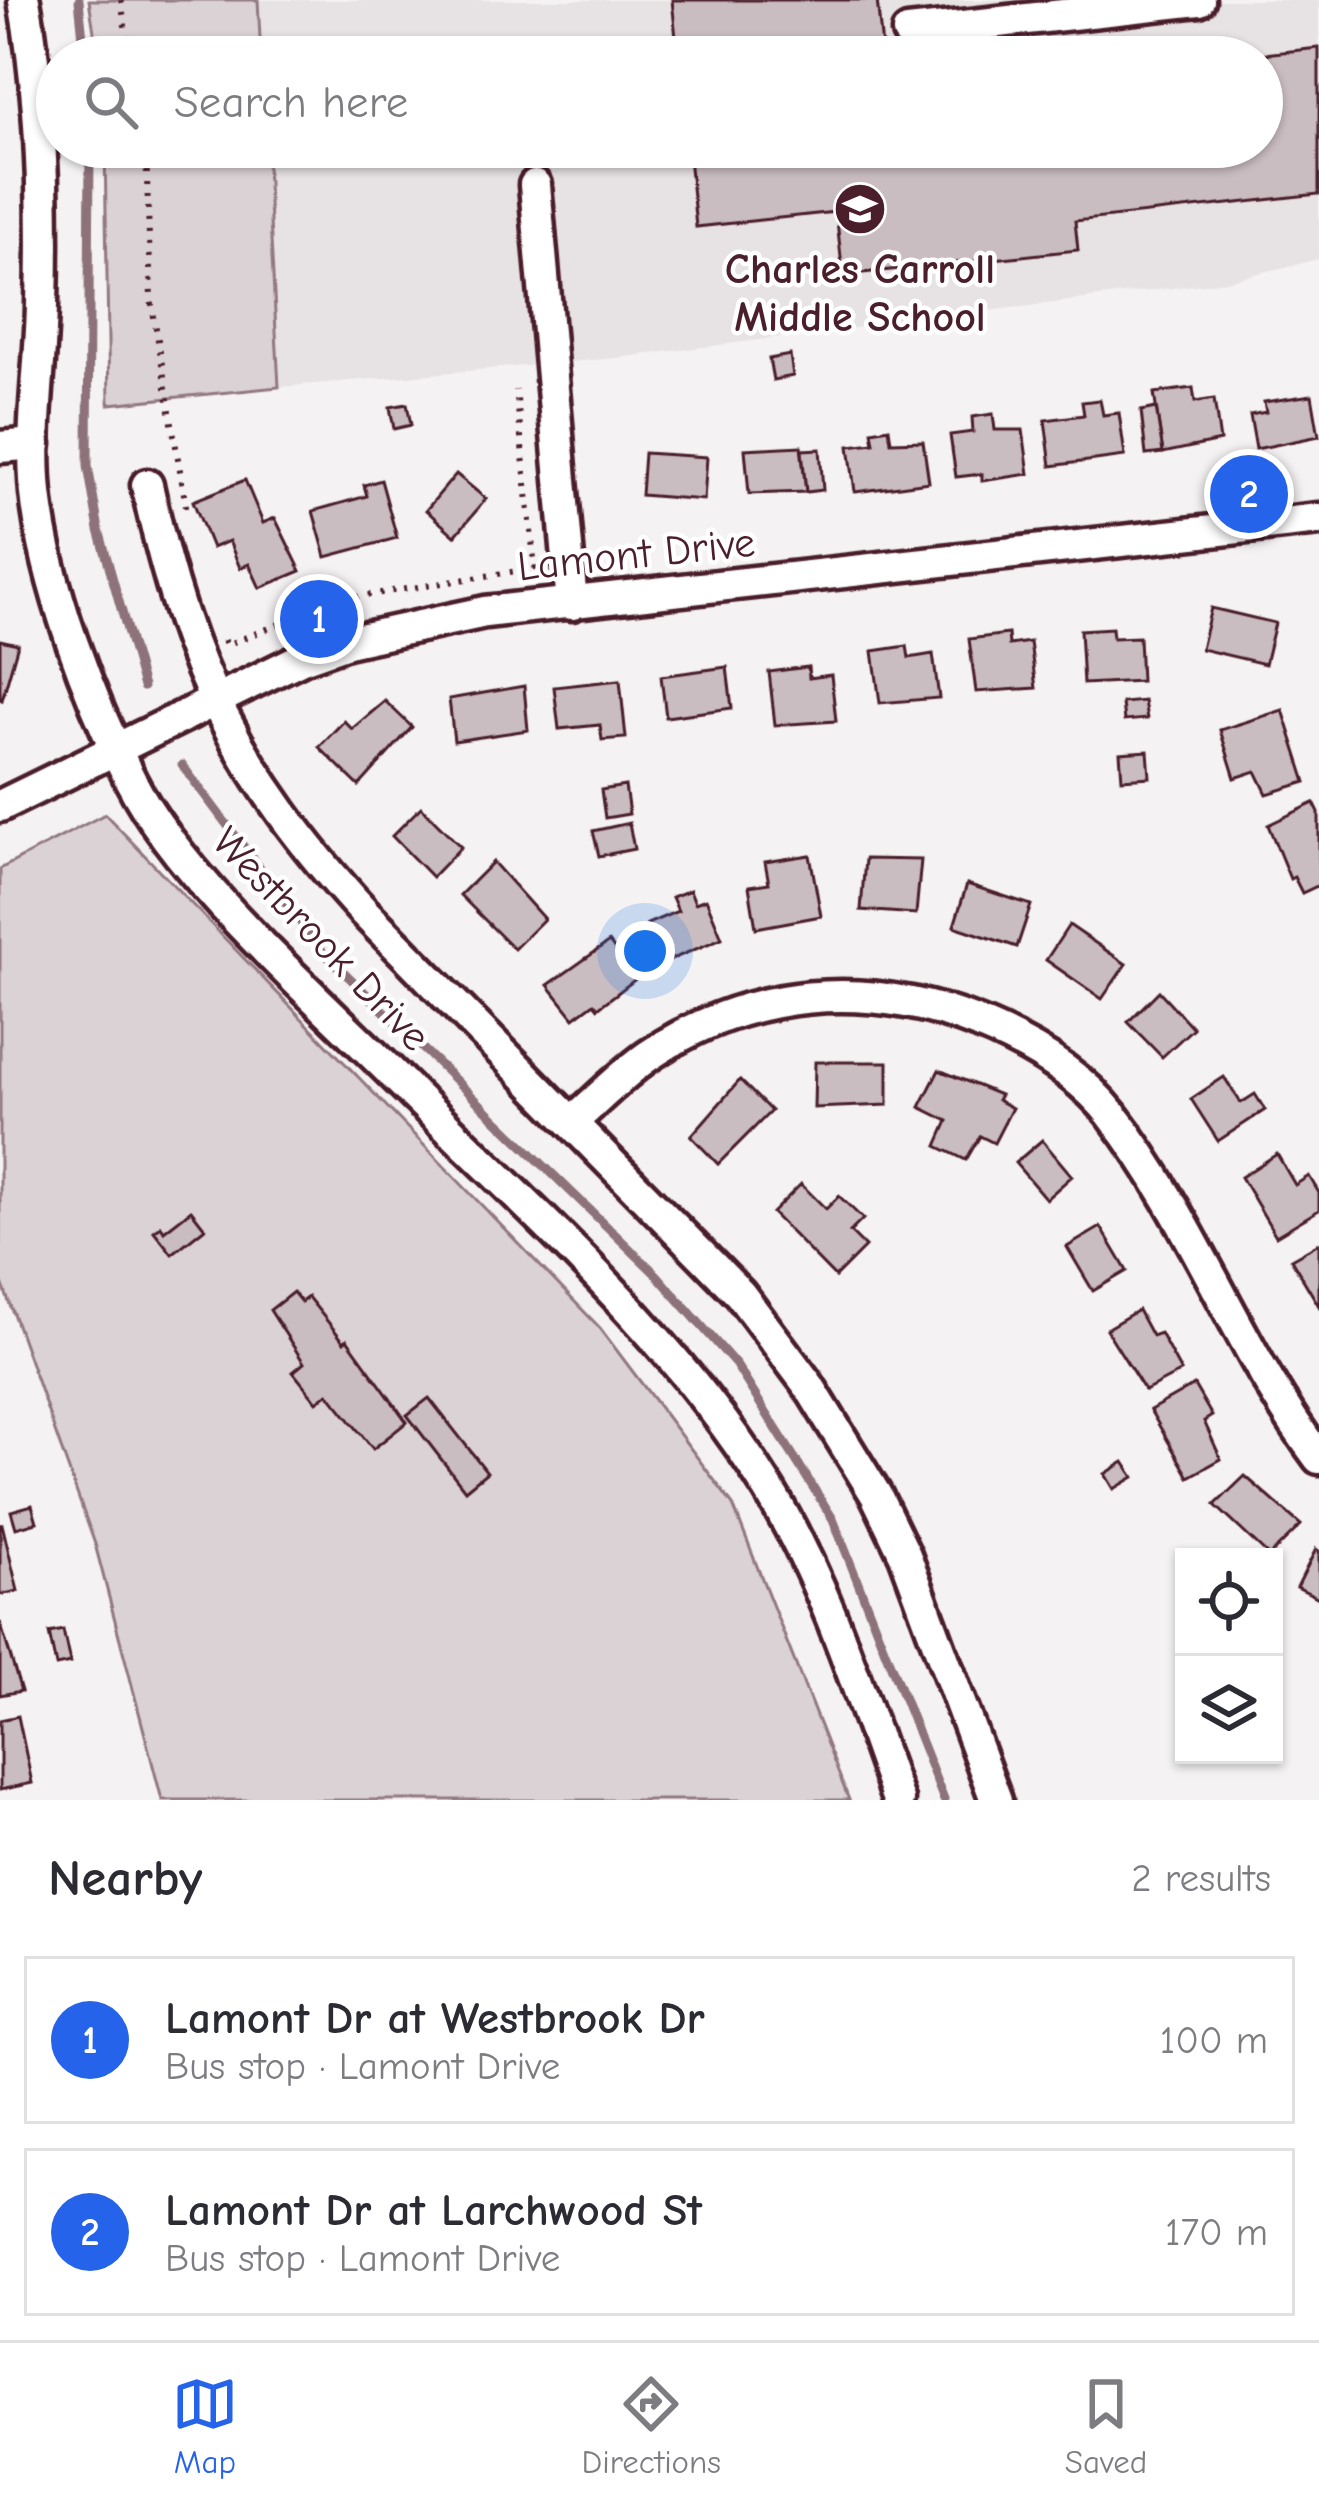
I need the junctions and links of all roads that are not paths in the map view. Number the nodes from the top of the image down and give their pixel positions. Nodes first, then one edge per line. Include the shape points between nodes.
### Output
1 (24, 0) edge
2 (1199, 0) edge
3 (908, 32) dead end
4 (36, 78) edge
5 (42, 168) edge
6 (535, 185) dead end
7 (35, 444) junction
8 (0, 447) edge
9 (147, 484) dead end
10 (1318, 522) edge
11 (572, 604) junction
12 (211, 700) junction
13 (116, 749) junction
14 (0, 806) edge
15 (572, 1122) junction
16 (1319, 1458) edge
17 (898, 1800) edge
18 (996, 1800) edge

1 - 4 street, Westbrook Drive
2 - 3 street
5 - 7 street, Westbrook Drive
6 - 11 street
7 - 8 street
7 - 13 street, Westbrook Drive via 41,526
9 - 12 street, Westbrook Drive via 165,567
10 - 11 street, Lamont Drive
11 - 12 street, Lamont Drive via 347,642
12 - 13 street, Lamont Drive
12 - 15 street, Westbrook Drive via 246,765 320,865
13 - 14 street, Lamont Drive
13 - 17 street, Westbrook Drive via 158,824 244,924 624,1304 736,1438 813,1575
15 - 16 street via 668,1042 762,1005 860,992 1011,1036 1090,1091 1120,1126
15 - 18 street, Westbrook Drive via 740,1294 844,1440 905,1555

